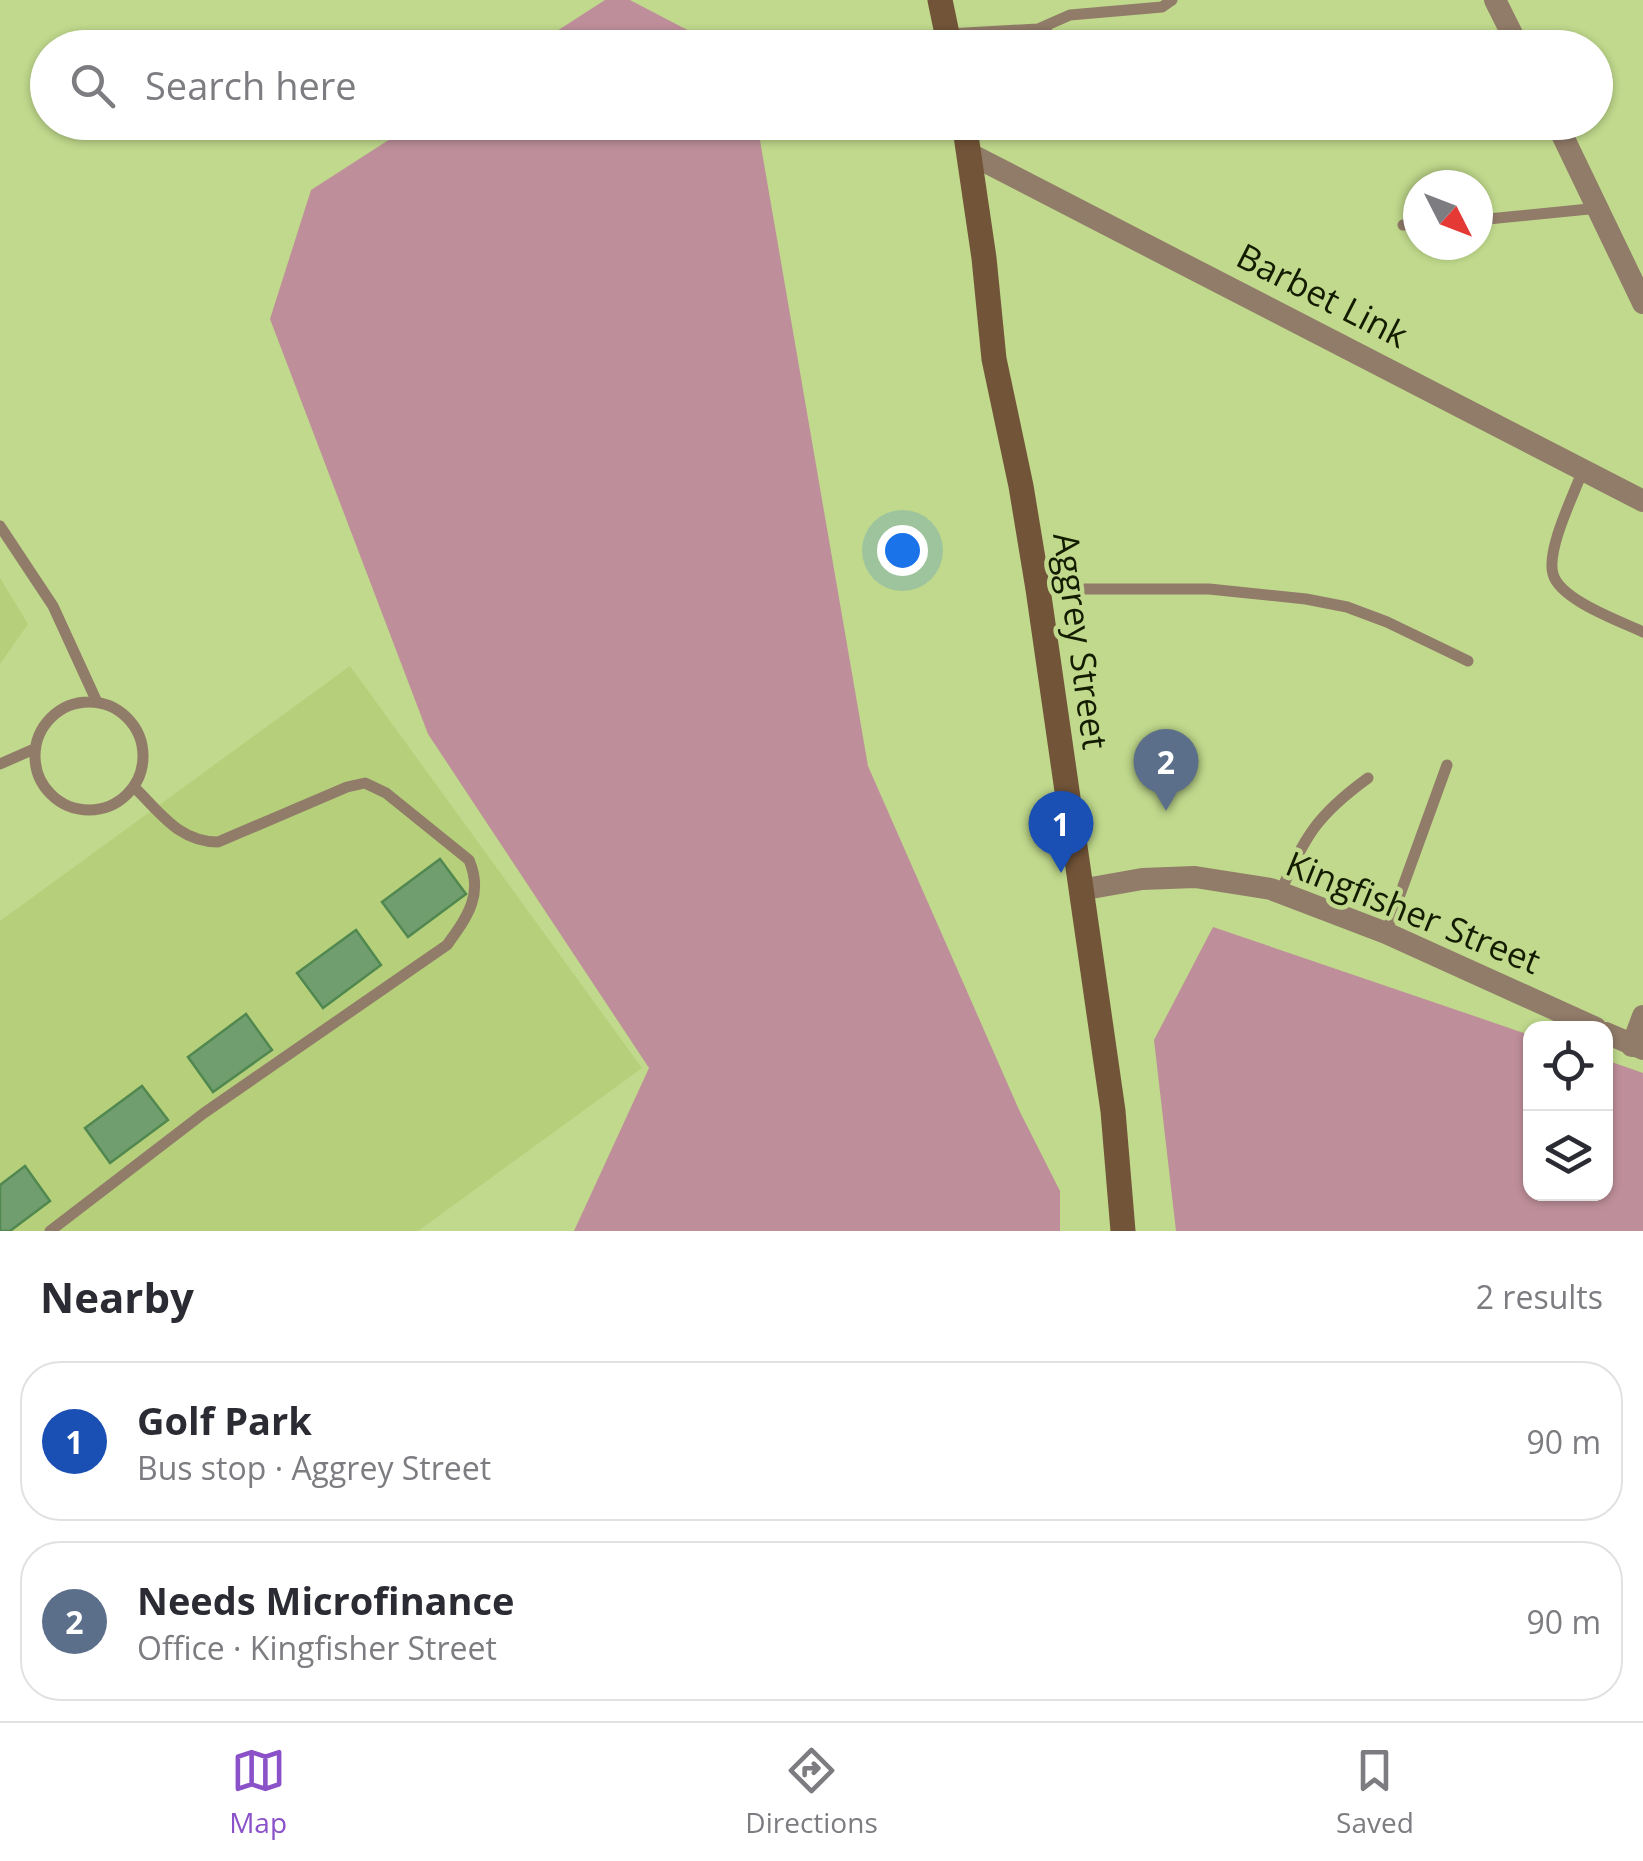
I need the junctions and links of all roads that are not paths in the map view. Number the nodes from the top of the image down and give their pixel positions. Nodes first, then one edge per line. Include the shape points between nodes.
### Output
1 (940, 0) edge
2 (1172, 0) edge
3 (1495, 0) edge
4 (1038, 29) joint
5 (947, 30) edge
6 (1031, 30) edge
7 (1510, 30) edge
8 (967, 140) edge
9 (1565, 140) edge
10 (970, 154) junction
11 (1600, 208) junction
12 (1493, 219) edge
13 (1643, 302) edge
14 (1583, 470) junction
15 (1643, 501) edge
16 (0, 526) edge
17 (1038, 589) junction
18 (1643, 632) edge
19 (1468, 661) dead end
20 (97, 702) junction
21 (34, 749) junction
22 (0, 764) edge
23 (1446, 765) dead end
24 (1368, 778) dead end
25 (134, 787) junction
26 (1080, 890) junction
27 (1280, 893) junction
28 (1386, 932) junction
29 (1643, 1016) edge
30 (1581, 1021) edge
31 (1613, 1036) edge
32 (1638, 1047) edge
33 (50, 1231) edge
34 (1123, 1231) edge

1 - 5 main road
2 - 4 lane via 1162,7 1070,14
3 - 7 street
4 - 6 lane
8 - 10 main road, Aggrey Street
9 - 11 street
10 - 14 street, Barbet Link
10 - 17 main road, Aggrey Street via 994,359
11 - 12 lane
11 - 13 street
14 - 15 street, Barbet Link
14 - 18 lane via 1552,557 1553,576 1583,604
16 - 20 lane via 53,606
17 - 19 lane via 1209,589 1306,599 1348,607
17 - 26 main road, Aggrey Street
20 - 21 lane via 68,705 45,722
20 - 25 lane via 124,714 140,736 144,762
21 - 22 lane
21 - 25 lane via 38,778 56,801 83,812 112,806
23 - 28 lane
24 - 27 lane via 1312,828
25 - 33 lane via 185,836 218,842 365,783 469,860 477,895 447,945 204,1112
26 - 27 street, Kingfisher Street via 1195,877
26 - 34 main road, Aggrey Street via 1113,1111
27 - 28 street, Kingfisher Street
28 - 30 street, Kingfisher Street
29 - 32 street
31 - 32 street

